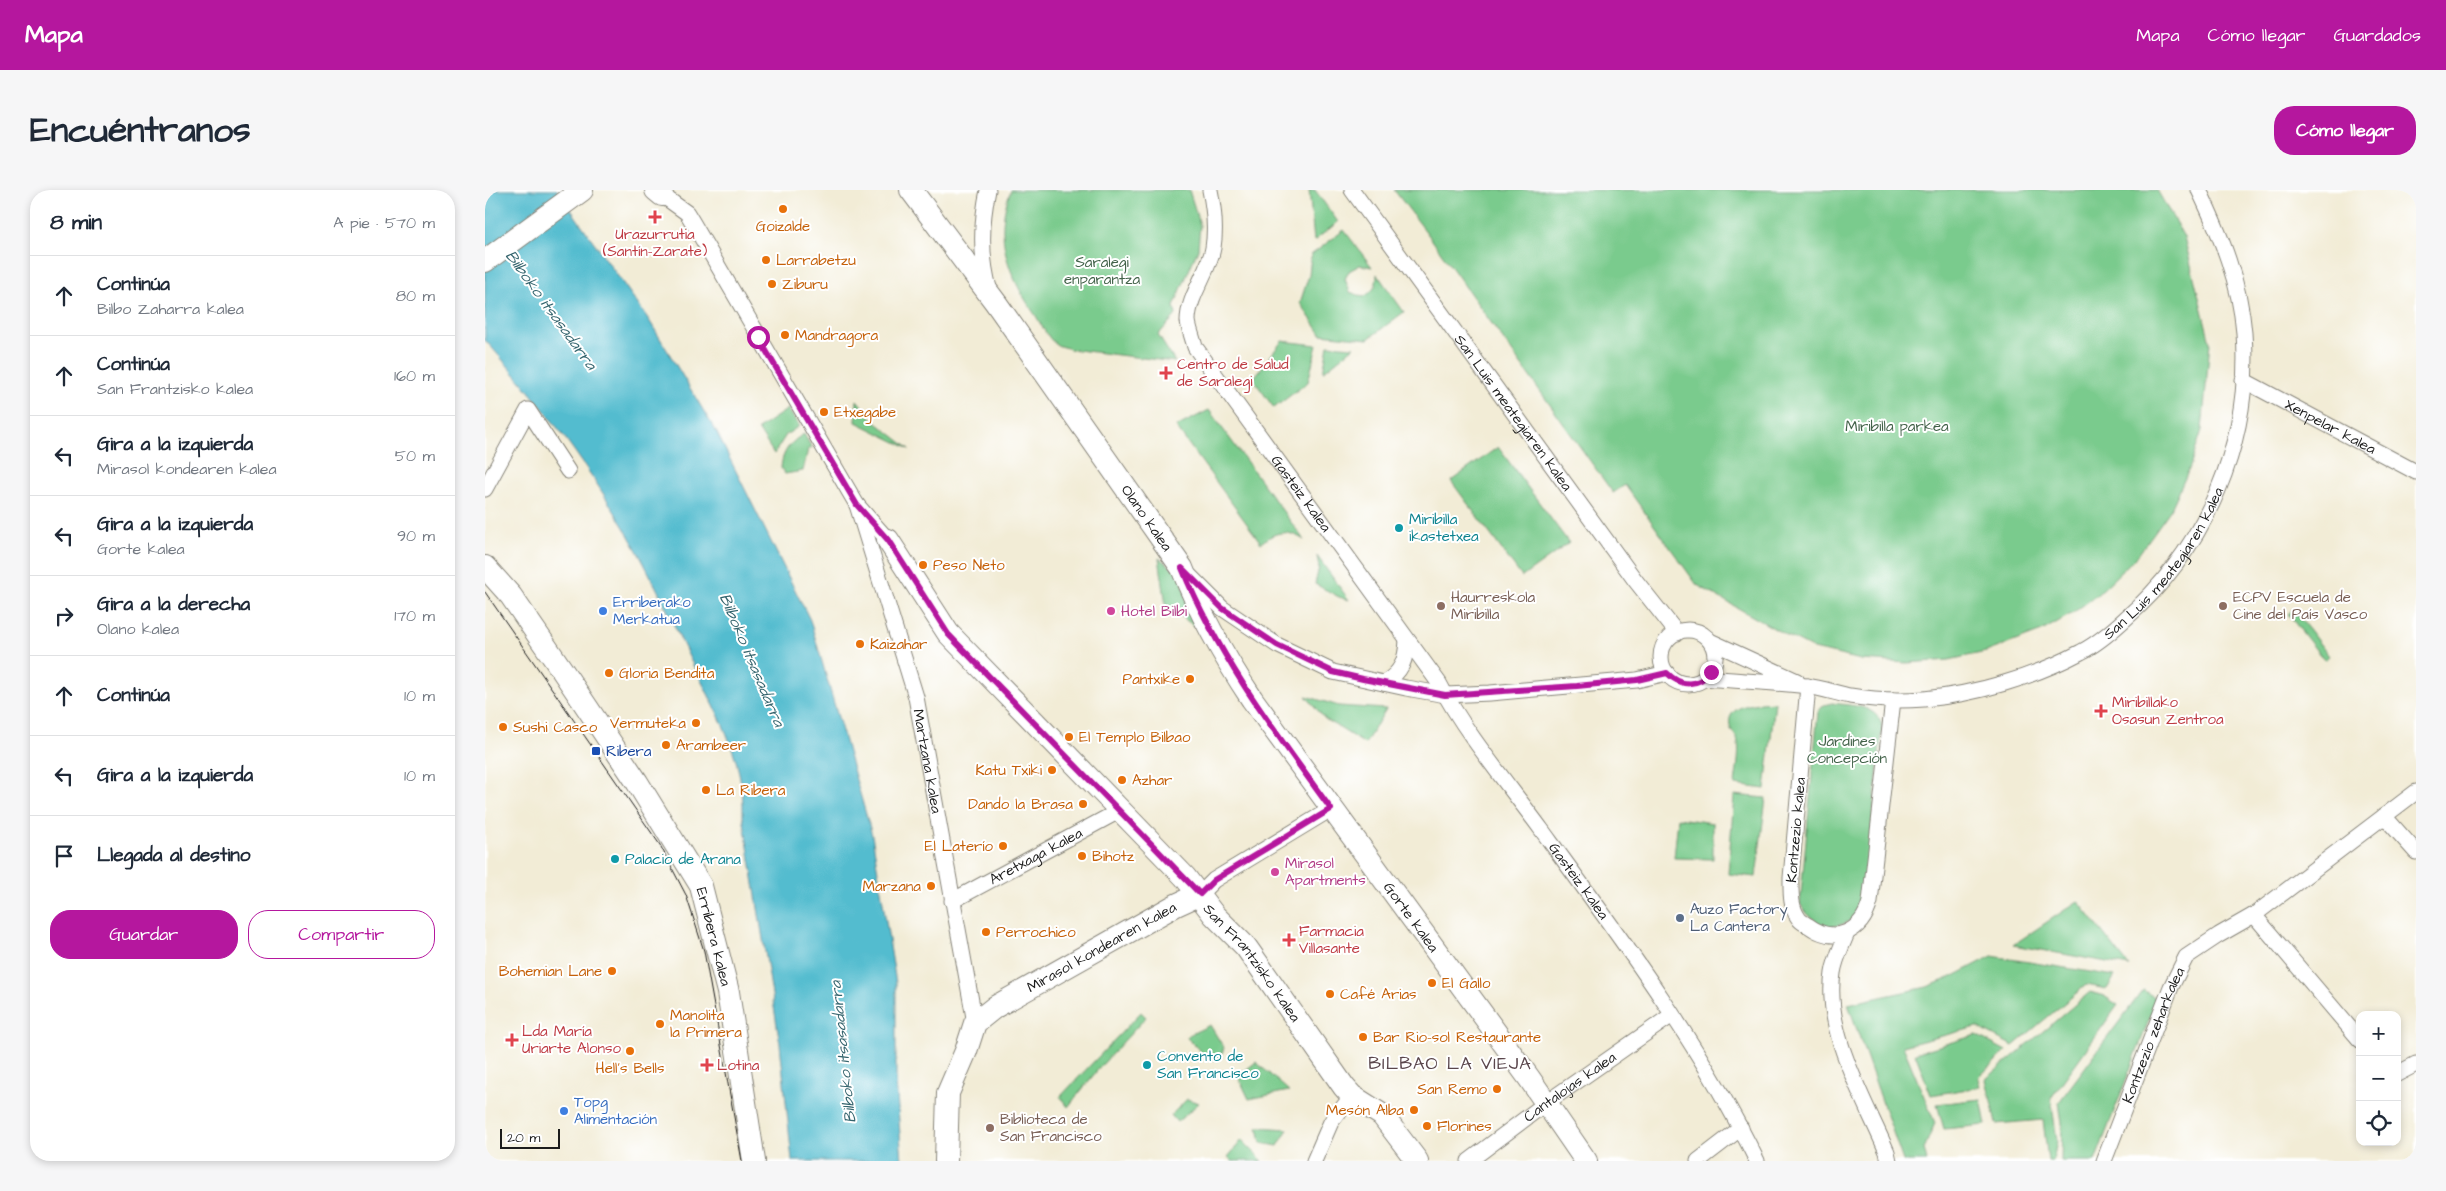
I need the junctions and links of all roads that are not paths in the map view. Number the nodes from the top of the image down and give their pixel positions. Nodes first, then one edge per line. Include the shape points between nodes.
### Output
1 (582, 190) edge
2 (911, 190) edge
3 (988, 190) edge
4 (1210, 190) edge
5 (1352, 190) edge
6 (2199, 190) edge
7 (659, 193) edge
8 (485, 261) edge
9 (993, 299) junction
10 (2243, 380) junction
11 (569, 472) dead end
12 (2416, 472) edge
13 (485, 489) edge
14 (857, 505) junction
15 (888, 540) joint
16 (485, 567) edge
17 (1182, 568) junction
18 (1677, 633) junction
19 (1407, 640) junction
20 (1710, 641) junction
21 (1667, 673) junction
22 (1705, 678) junction
23 (1384, 683) junction
24 (1808, 686) junction
25 (1445, 695) junction
26 (1893, 700) junction
27 (2415, 795) edge
28 (1331, 809) junction
29 (1119, 811) junction
30 (2384, 816) junction
31 (2416, 852) edge
32 (1200, 894) junction
33 (953, 900) junction
34 (2254, 915) junction
35 (1847, 933) junction
36 (1672, 1015) junction
37 (975, 1023) junction
38 (2356, 1035) edge
39 (2416, 1064) edge
40 (2401, 1072) edge
41 (1352, 1096) junction
42 (1546, 1103) junction
43 (1741, 1128) junction
44 (754, 1161) edge
45 (946, 1161) edge
46 (1314, 1161) edge
47 (1417, 1161) edge
48 (1469, 1161) edge
49 (1586, 1161) edge
50 (1698, 1161) edge
51 (1757, 1161) edge
52 (1889, 1161) edge
53 (2104, 1161) edge

1 - 8 street
2 - 9 street, Olano kalea
3 - 9 street via 983,217 983,265
4 - 19 street, Gasteiz kalea via 1214,208 1213,248 1189,308 1188,322 1195,347
5 - 18 street, San Luis meategiaren kalea
6 - 10 street, San Luis meategiaren kalea via 2226,251 2237,291 2244,333
7 - 14 street via 687,213
9 - 17 street, Olano kalea
10 - 12 street, Xenpelar kalea
10 - 26 street, San Luis meategiaren kalea via 2237,429 2227,468 2214,500 2183,556 2141,606 2082,651 2015,679 1961,693
11 - 13 street via 528,410
14 - 15 street
14 - 33 street, Martzana kalea via 916,697
15 - 29 street, San Frantzisko kalea via 948,634
16 - 44 street, Erribera kalea via 511,596 563,670 701,886 730,1001
17 - 23 street, Olano kalea via 1222,608 1277,645 1333,672
17 - 28 street, Gorte kalea via 1198,609 1234,672
18 - 20 street via 1695,631
18 - 21 street via 1662,651
19 - 23 street via 1406,659 1395,676
19 - 25 street, Gasteiz kalea
20 - 22 street via 1715,665
20 - 24 street, San Luis meategiaren kalea
21 - 22 street via 1681,683 1698,683
21 - 25 street, Olano kalea via 1637,680 1577,686
22 - 24 street, San Luis meategiaren kalea
23 - 25 street, Olano kalea
24 - 26 street, San Luis meategiaren kalea via 1851,696
24 - 35 street, Kontzezio kalea via 1791,901 1799,919 1818,933 1831,936
25 - 36 street, Gasteiz kalea via 1628,948
26 - 35 street via 1871,902 1868,912
27 - 30 street, Kontzezio zeharkalea
28 - 32 street, Mirasol kondearen kalea via 1214,880
28 - 42 street, Gorte kalea
29 - 32 street, San Frantzisko kalea
29 - 33 street, Aretxaga kalea
30 - 31 street
30 - 34 street, Kontzezio zeharkalea
32 - 37 street, Mirasol kondearen kalea via 995,1006
32 - 41 street, San Frantzisko kalea via 1214,915 1246,947
33 - 37 street, Martzana kalea
34 - 38 street
34 - 53 street, Kontzezio zeharkalea via 2186,957 2171,987
35 - 52 street via 1833,972 1834,1020 1849,1066
36 - 42 street, Cantalojas kalea
36 - 43 street, Gasteiz kalea
37 - 45 street via 948,1093
39 - 40 street
41 - 46 street via 1331,1122
41 - 47 street, San Frantzisko kalea via 1382,1115
42 - 48 street, Cantalojas kalea
42 - 49 street, Gorte kalea
43 - 50 street
43 - 51 street, Gasteiz kalea

